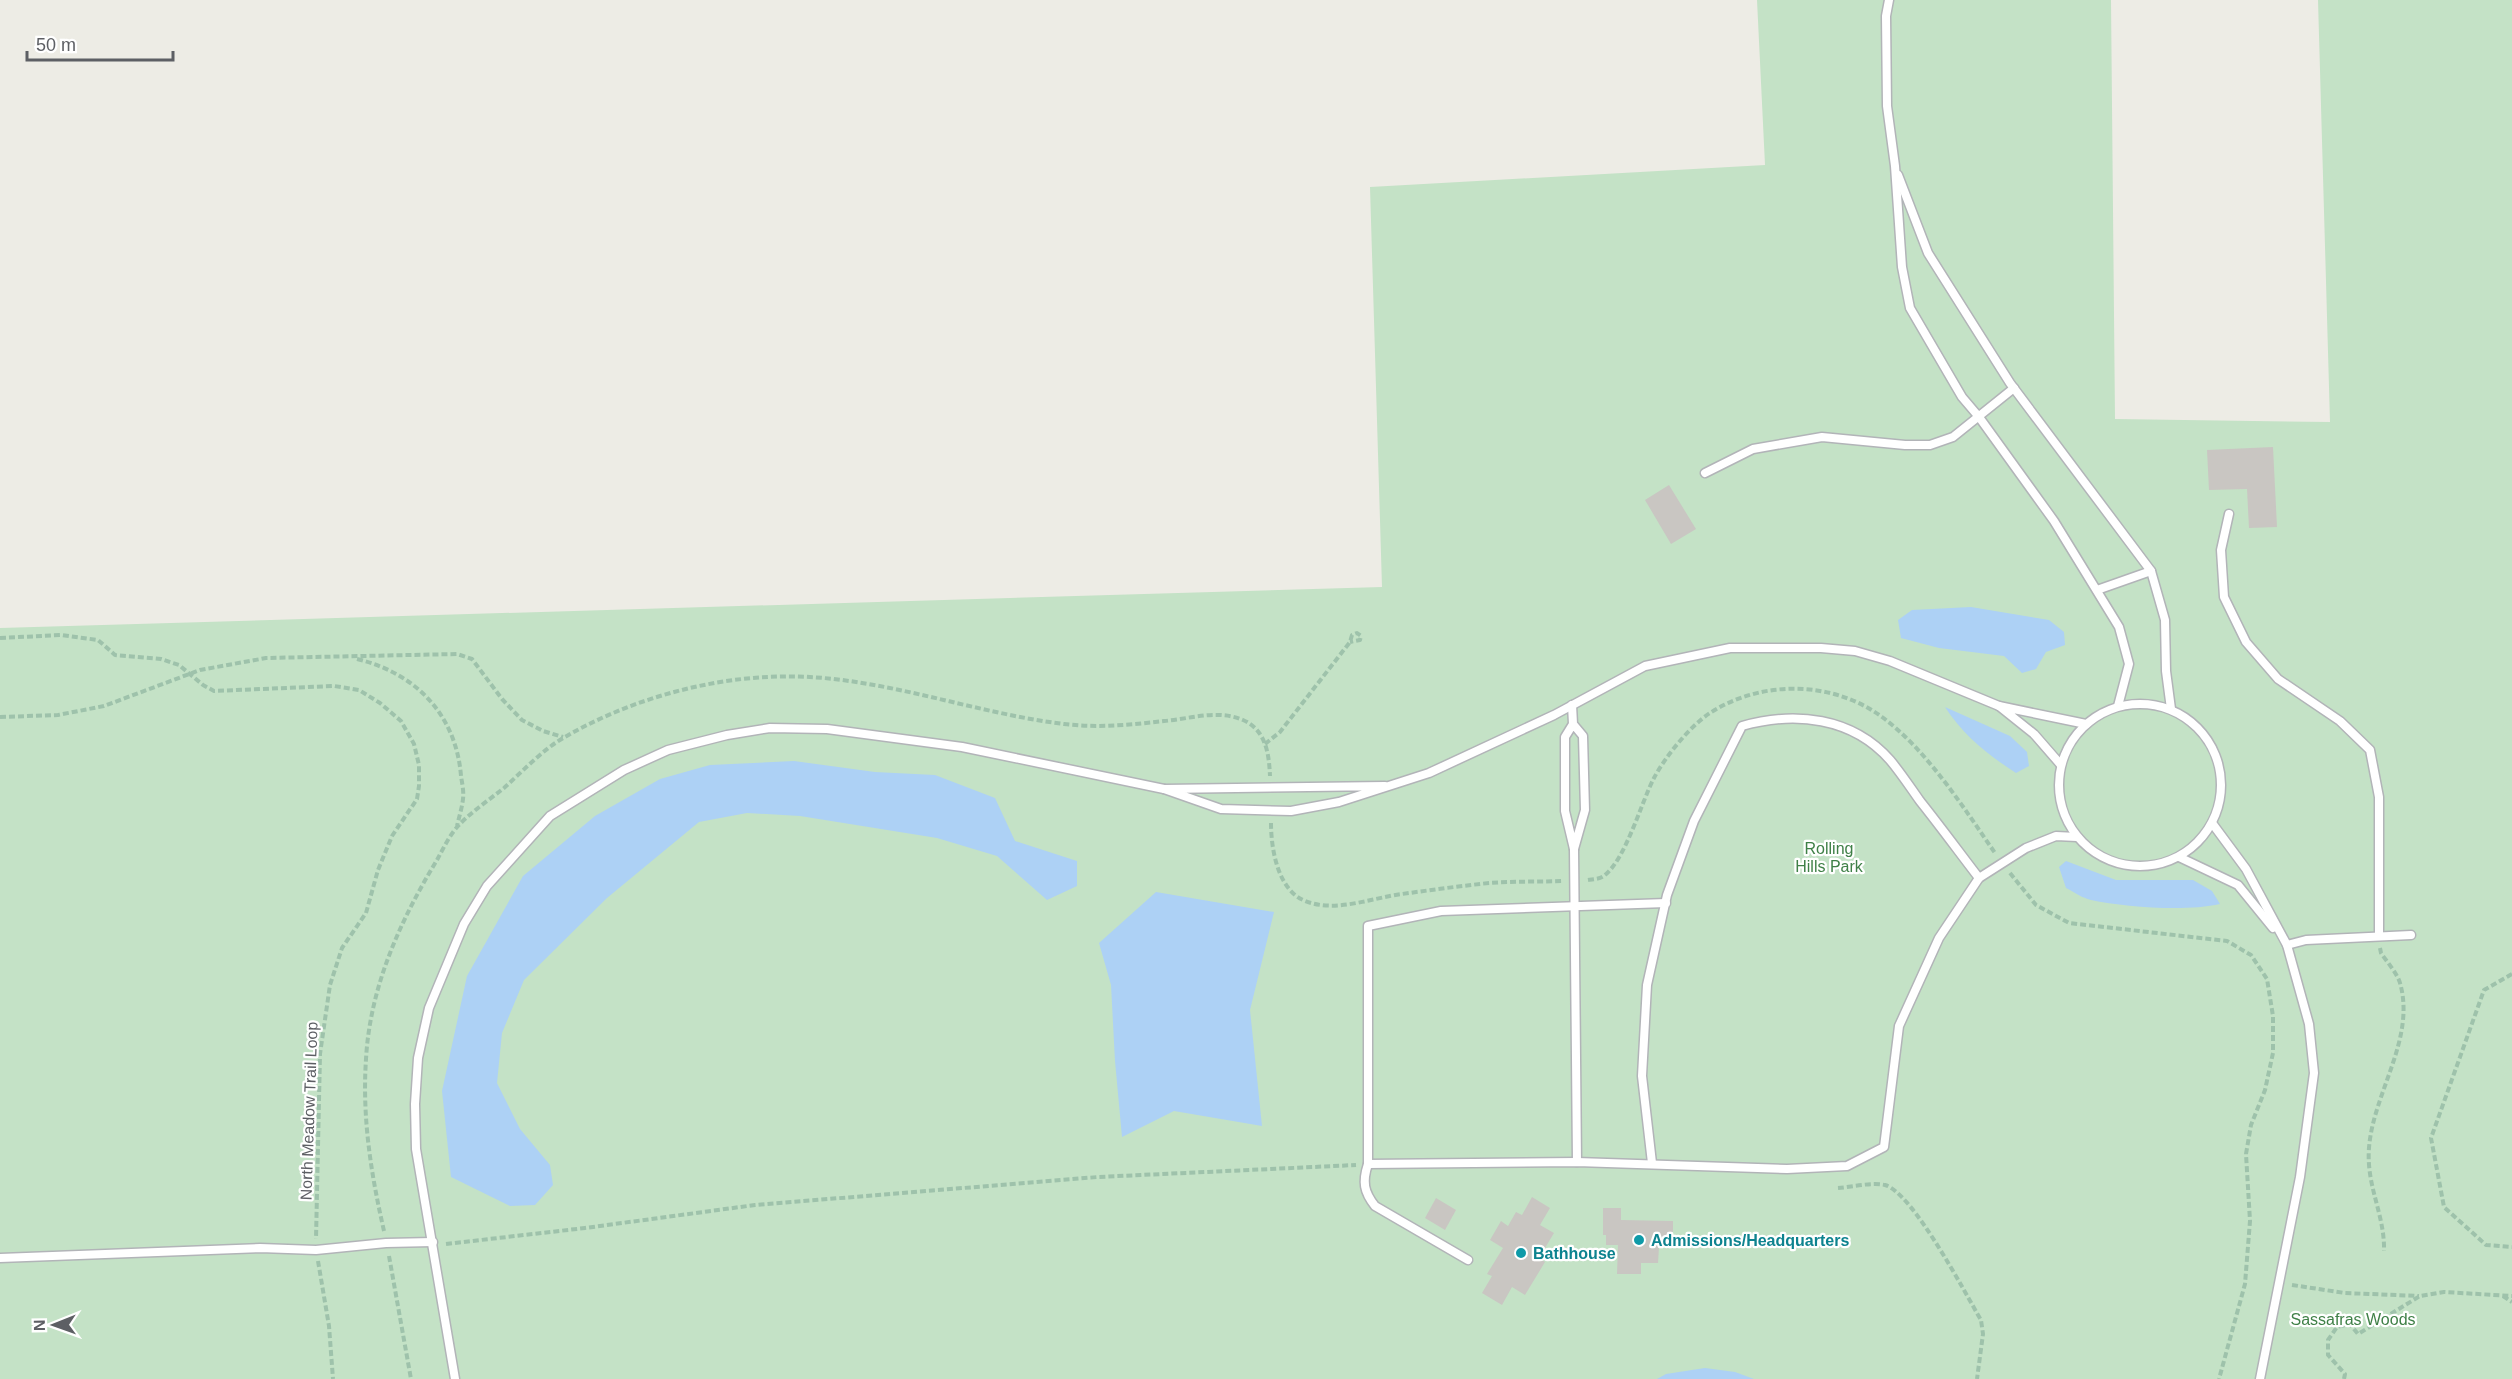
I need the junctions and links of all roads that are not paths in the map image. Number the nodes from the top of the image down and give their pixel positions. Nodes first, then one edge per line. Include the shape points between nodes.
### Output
1 (1889, 0) edge
2 (1895, 166) junction
3 (2014, 388) junction
4 (1979, 417) junction
5 (1705, 473) dead end
6 (2229, 514) dead end
7 (2151, 571) junction
8 (2097, 590) junction
9 (1572, 705) junction
10 (1999, 706) junction
11 (2118, 706) junction
12 (2171, 709) junction
13 (1573, 724) junction
14 (2086, 724) junction
15 (2061, 765) junction
16 (1385, 786) junction
17 (1164, 789) junction
18 (2212, 823) junction
19 (2077, 837) junction
20 (1574, 849) junction
21 (2179, 857) junction
22 (1979, 878) junction
23 (1666, 903) junction
24 (1575, 906) junction
25 (2411, 935) dead end
26 (2379, 936) junction
27 (2287, 945) junction
28 (1577, 1162) junction
29 (1652, 1163) junction
30 (1368, 1164) junction
31 (434, 1242) junction
32 (0, 1258) edge
33 (1468, 1260) dead end
34 (455, 1379) edge
35 (2260, 1379) edge

1 - 2 lane via 1887,106
2 - 3 lane via 1928,253
2 - 4 lane via 1902,267 1911,308 1962,397
3 - 4 lane
3 - 7 lane
4 - 5 lane via 1953,437 1930,445 1822,438 1753,449
4 - 8 lane via 2054,521
6 - 26 lane via 2221,550 2224,597 2246,642 2278,679 2340,721 2370,750 2379,797
7 - 8 lane
7 - 12 lane via 2165,620
8 - 11 lane via 2119,627 2128,664
9 - 10 lane via 1645,666 1730,648 1821,648 1890,660
9 - 13 lane
9 - 16 lane via 1429,773
10 - 14 lane
10 - 15 lane via 2034,734
11 - 12 lane via 2144,703
11 - 14 lane
12 - 18 lane via 2194,723 2211,745 2220,770 2221,797
13 - 20 lane via 1564,737 1565,811
13 - 20 lane via 1583,736 1585,810
14 - 15 lane via 2070,742
15 - 19 lane via 2059,790 2065,815
16 - 17 lane
16 - 17 lane via 1339,802 1270,812 1221,809
17 - 31 lane via 962,747 827,729 770,728 727,735 668,750 624,770 550,816 481,896 464,924 429,1008 418,1058 415,1104 416,1149
18 - 21 lane via 2198,842
18 - 27 lane via 2246,869
19 - 21 lane via 2098,855 2125,865 2152,866
19 - 22 lane via 2056,836 2026,848
20 - 24 lane
21 - 27 lane via 2238,885
22 - 23 lane via 1889,759 1867,740 1818,719 1787,717 1742,726 1694,821
22 - 29 lane via 1939,938 1899,1026 1884,1147 1846,1166 1787,1169
23 - 24 lane
23 - 29 lane via 1647,985 1642,1076
24 - 28 lane
24 - 30 lane via 1441,911 1368,926
25 - 26 lane
26 - 27 lane via 2306,940
27 - 35 lane via 2309,1024 2314,1073 2300,1177
28 - 29 lane
28 - 30 lane
30 - 33 lane via 1364,1186 1375,1206
31 - 32 lane via 316,1250 260,1248
31 - 34 lane

